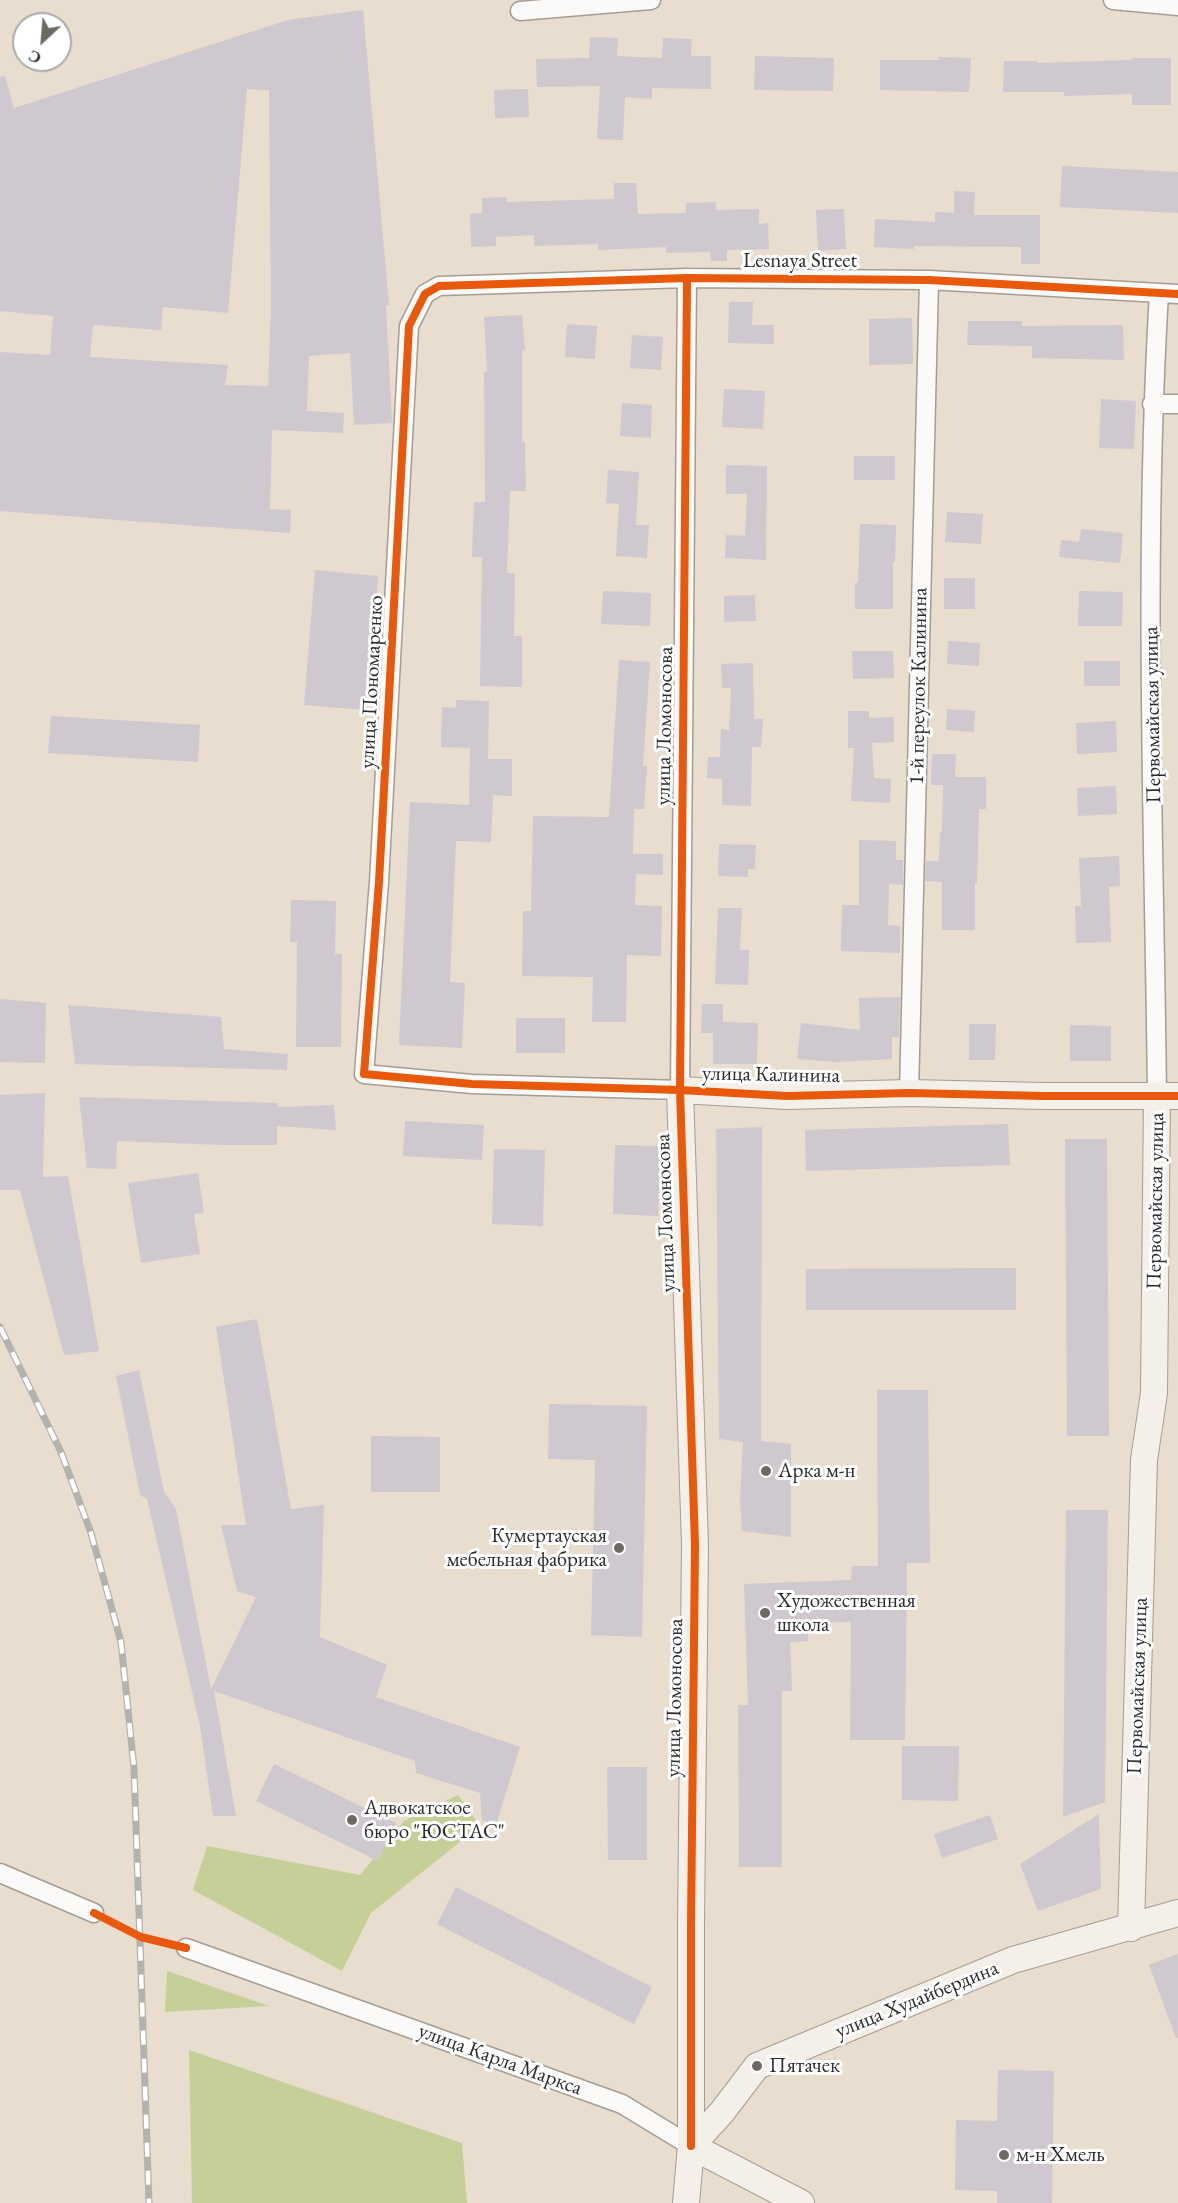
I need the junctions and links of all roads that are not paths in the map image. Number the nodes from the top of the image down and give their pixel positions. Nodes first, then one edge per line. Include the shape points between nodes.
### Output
1 (651, 0) edge
2 (1113, 0) edge
3 (1178, 6) edge
4 (520, 11) dead end
5 (687, 278) junction
6 (929, 280) junction
7 (1159, 293) junction
8 (424, 294) joint
9 (1178, 294) edge
10 (1152, 404) junction
11 (1178, 404) edge
12 (364, 1074) joint
13 (680, 1090) junction
14 (909, 1093) junction
15 (1167, 1095) edge
16 (0, 1873) edge
17 (94, 1913) dead end
18 (1178, 1913) edge
19 (1131, 1928) junction
20 (186, 1948) dead end
21 (691, 2146) junction
22 (686, 2203) edge
23 (801, 2203) edge

1 - 4 street
2 - 3 street
5 - 6 street, Lesnaya Street
5 - 8 street, Lesnaya Street via 439,286
5 - 13 street, улица Ломоносова
6 - 7 street, Lesnaya Street
6 - 14 street, 1-й переулок Калинина
7 - 9 street, Lesnaya Street
7 - 10 street, Первомайская улица
8 - 12 street, улица Пономаренко via 409,326 380,882
10 - 11 street
10 - 15 street, Первомайская улица via 1152,651
12 - 13 street, улица Калинина via 472,1084
13 - 14 street, улица Калинина via 787,1096
13 - 21 street, улица Ломоносова via 695,1545
14 - 15 street, улица Калинина
15 - 19 street, Первомайская улица via 1154,1393 1144,1460
16 - 17 street
18 - 19 street, улица Худайбердина
19 - 21 street, улица Худайбердина via 1013,1960 757,2066
20 - 21 street, улица Карла Маркса via 622,2104
21 - 22 street, улица Ломоносова
21 - 23 street, улица Карла Маркса

